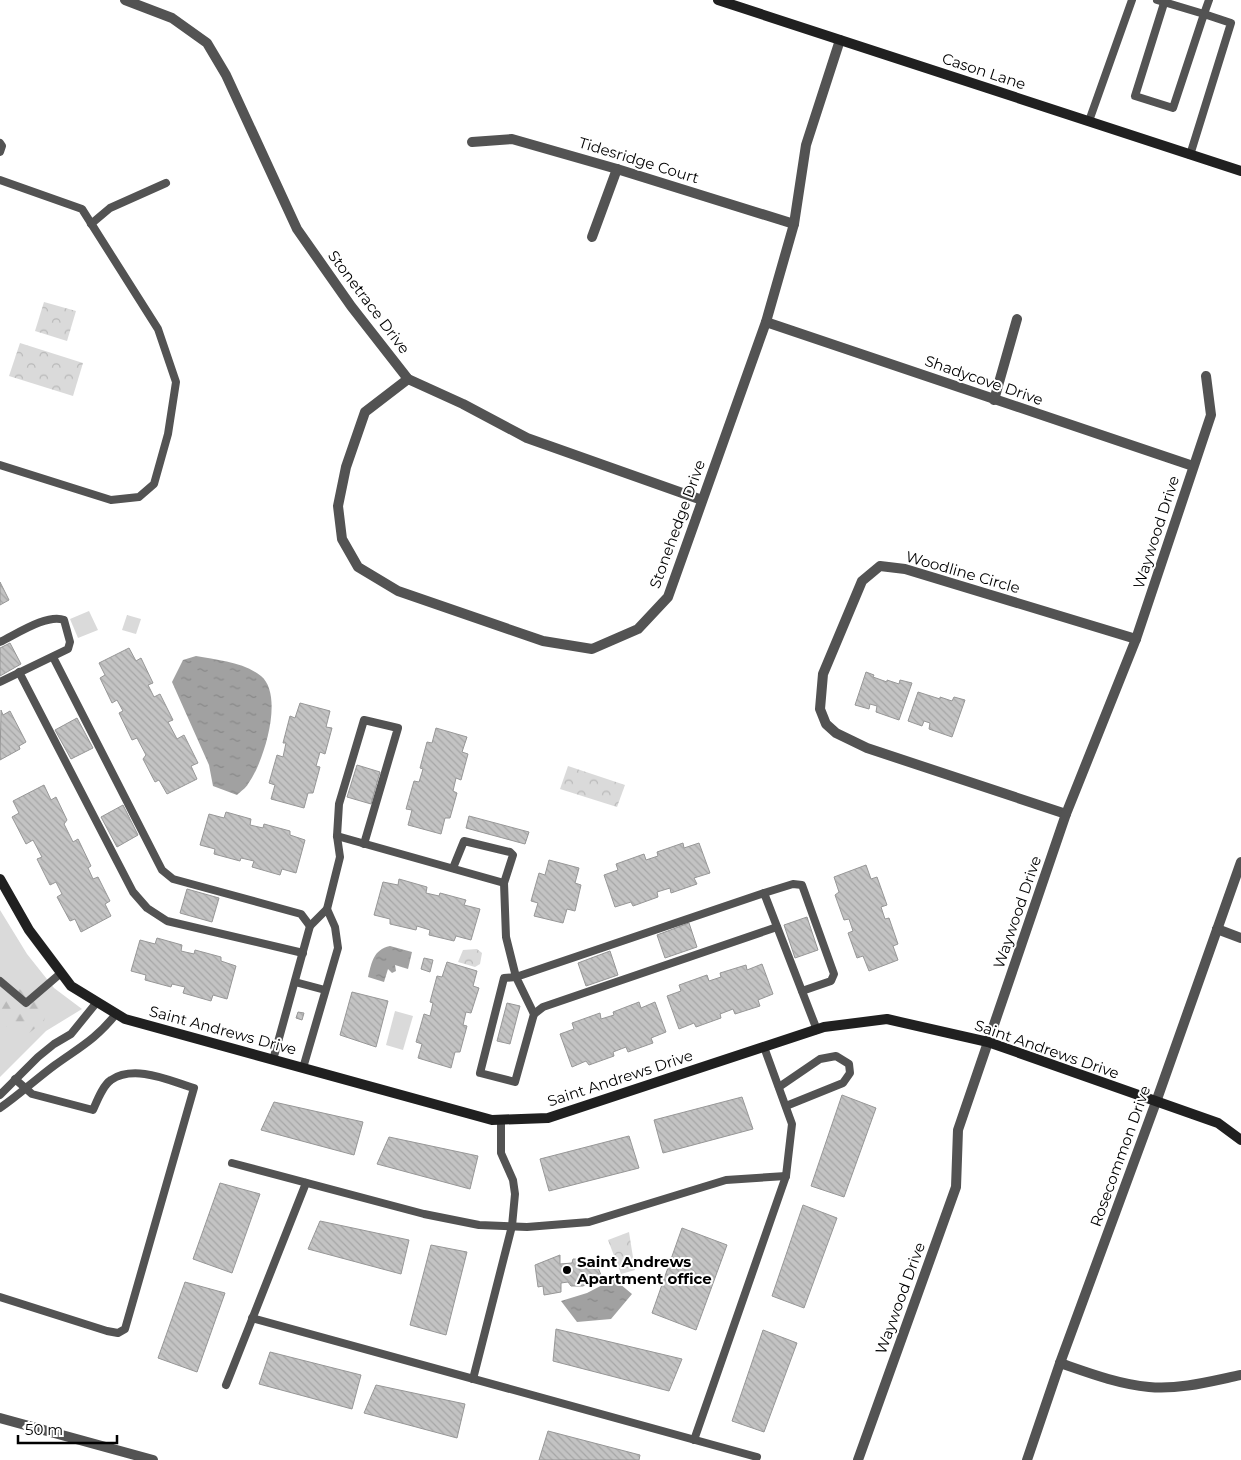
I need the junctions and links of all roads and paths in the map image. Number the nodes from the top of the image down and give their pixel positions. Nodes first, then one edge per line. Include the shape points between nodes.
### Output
1 (125, 0) edge
2 (718, 0) edge
3 (1132, 0) edge
4 (1209, 0) edge
5 (1162, 1) edge
6 (1204, 14) junction
7 (840, 40) junction
8 (1089, 121) junction
9 (472, 142) dead end
10 (0, 143) edge
11 (0, 152) edge
12 (1190, 154) junction
13 (617, 168) junction
14 (1241, 171) edge
15 (0, 180) edge
16 (166, 183) dead end
17 (91, 224) junction
18 (794, 224) junction
19 (592, 238) dead end
20 (1017, 319) dead end
21 (766, 322) junction
22 (1206, 376) dead end
23 (408, 379) junction
24 (994, 400) junction
25 (0, 464) edge
26 (1194, 466) junction
27 (702, 500) junction
28 (1136, 639) junction
29 (0, 642) edge
30 (52, 657) junction
31 (19, 672) junction
32 (0, 682) edge
33 (1066, 814) junction
34 (337, 836) junction
35 (364, 844) junction
36 (1241, 862) edge
37 (454, 868) junction
38 (0, 879) edge
39 (504, 883) junction
40 (764, 893) junction
41 (327, 909) junction
42 (310, 926) junction
43 (777, 927) junction
44 (1217, 929) junction
45 (1241, 938) edge
46 (303, 953) junction
47 (61, 973) junction
48 (516, 977) junction
49 (0, 981) edge
50 (295, 982) junction
51 (325, 990) junction
52 (802, 991) junction
53 (98, 1002) junction
54 (116, 1014) junction
55 (534, 1014) junction
56 (817, 1030) junction
57 (988, 1042) junction
58 (764, 1047) junction
59 (273, 1060) junction
60 (303, 1068) junction
61 (15, 1079) junction
62 (779, 1087) junction
63 (26, 1088) junction
64 (0, 1095) edge
65 (1156, 1102) junction
66 (786, 1106) junction
67 (0, 1108) edge
68 (501, 1120) junction
69 (1241, 1140) edge
70 (232, 1163) dead end
71 (786, 1176) junction
72 (306, 1183) junction
73 (512, 1226) junction
74 (0, 1297) edge
75 (252, 1318) junction
76 (1060, 1363) junction
77 (1241, 1375) edge
78 (473, 1379) junction
79 (226, 1385) dead end
80 (0, 1418) edge
81 (694, 1440) junction
82 (757, 1457) dead end
83 (154, 1460) edge
84 (858, 1460) edge
85 (1027, 1460) edge

1 - 23 street, Stonetrace Drive via 172,18 208,43 297,229
2 - 7 street, Cason Lane
3 - 8 lane
4 - 6 lane
5 - 6 lane
5 - 6 lane via 1134,96 1173,108
6 - 12 lane via 1231,23
7 - 8 street, Cason Lane
7 - 18 street, Stonehedge Drive via 806,144
8 - 12 street, Cason Lane
9 - 13 street, Tidesridge Court via 512,138
10 - 11 lane
12 - 14 street, Cason Lane
13 - 18 street, Tidesridge Court
13 - 19 street
15 - 17 lane via 82,209
16 - 17 lane via 110,208
17 - 25 lane via 158,329 176,382 168,434 154,484 139,496 111,500
18 - 21 street, Stonehedge Drive
20 - 24 street
21 - 24 street, Shadycove Drive
21 - 27 street, Stonehedge Drive
22 - 26 street, Waywood Drive via 1210,415
23 - 27 street, Stonetrace Drive via 527,438
23 - 27 street, Stonehedge Drive via 365,412 346,467 338,506 342,539 358,567 398,591 543,641 592,649 638,629 668,596
24 - 26 street, Shadycove Drive
26 - 28 street, Waywood Drive
28 - 33 street, Waywood Drive
28 - 33 street, Woodline Circle via 905,568 880,566 862,581 827,665 820,709 826,724 836,732 867,748
29 - 30 lane via 44,621 61,619 70,642 68,649
30 - 31 lane
30 - 42 lane via 162,870 173,879 301,914
31 - 32 lane
31 - 46 lane via 133,892 148,908 167,921
33 - 57 street, Waywood Drive
34 - 35 lane
34 - 35 lane via 339,804 364,720 398,728
34 - 41 lane via 340,857
35 - 37 lane
36 - 44 street, Rosecommon Drive
37 - 39 lane
37 - 39 lane via 464,841 510,852 512,860
38 - 47 street, Saint Andrews Drive via 30,930
39 - 48 lane via 506,937
40 - 43 lane
40 - 48 lane
40 - 52 lane via 794,884 802,885 834,974 831,982
41 - 42 lane
41 - 51 lane via 335,927 338,948
42 - 46 lane
43 - 52 lane
43 - 55 lane via 543,1007
44 - 45 street
44 - 65 street, Rosecommon Drive
46 - 50 lane
47 - 49 lane via 26,1003
47 - 53 street, Saint Andrews Drive via 71,986
48 - 55 lane
48 - 55 lane via 504,978 480,1073 515,1082
50 - 51 lane
50 - 59 lane
51 - 60 lane
52 - 56 lane
53 - 54 street, Saint Andrews Drive
53 - 61 lane via 71,1034 54,1044
54 - 59 street, Saint Andrews Drive
54 - 63 lane via 85,1046
56 - 57 street, Saint Andrews Drive via 888,1019
56 - 58 street, Saint Andrews Drive
57 - 65 street, Saint Andrews Drive
57 - 84 street, Waywood Drive via 958,1130 956,1187
58 - 62 lane
58 - 68 street, Saint Andrews Drive via 548,1118
59 - 60 street, Saint Andrews Drive
60 - 68 street, Saint Andrews Drive
61 - 63 lane
61 - 64 lane
62 - 66 lane
62 - 66 lane via 820,1059 836,1056 849,1064 850,1073 844,1083
63 - 67 lane
63 - 74 lane via 32,1094 93,1110 110,1080 126,1073 142,1073 194,1088 126,1329 118,1333 107,1331
65 - 69 street, Saint Andrews Drive via 1218,1123
65 - 76 street, Rosecommon Drive
66 - 71 lane via 792,1124
68 - 73 lane via 501,1153 513,1180 515,1194
70 - 72 lane
71 - 73 lane via 726,1180 589,1222
71 - 81 lane
72 - 73 lane via 424,1214 480,1225
72 - 75 lane
73 - 78 lane
75 - 78 lane
75 - 79 lane
76 - 77 street via 1105,1378 1150,1387 1200,1384
76 - 85 street, Rosecommon Drive
78 - 81 lane
80 - 83 street
81 - 82 lane

